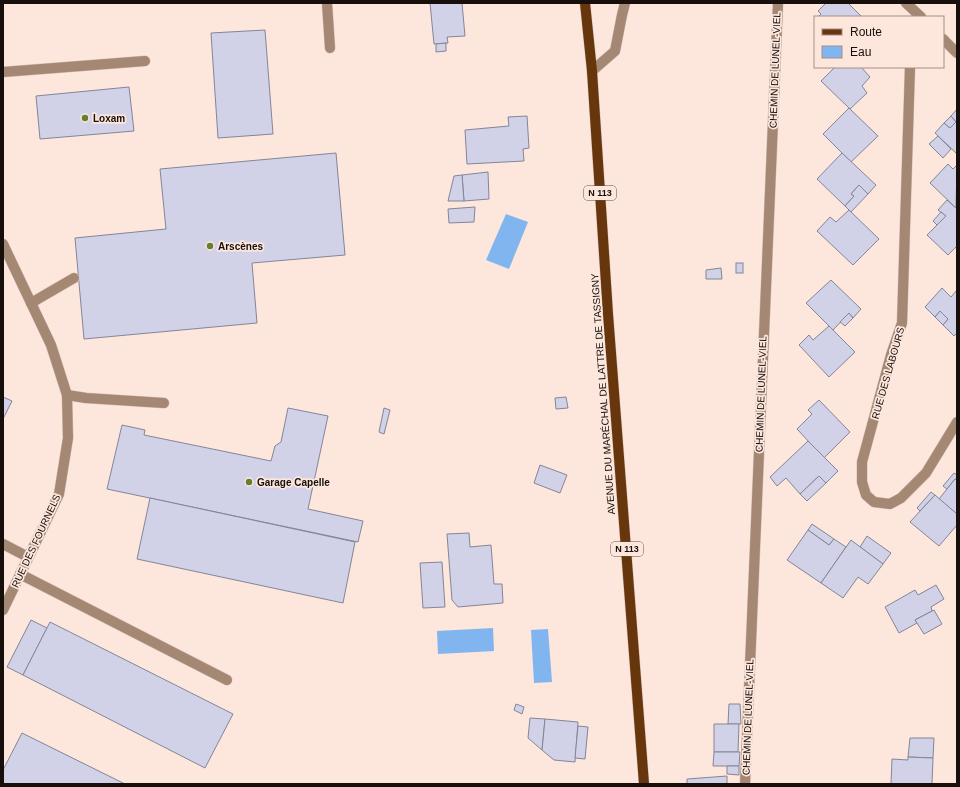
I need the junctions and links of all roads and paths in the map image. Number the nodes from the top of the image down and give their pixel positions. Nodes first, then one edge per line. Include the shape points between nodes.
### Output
1 (327, 3) edge
2 (585, 3) edge
3 (625, 3) edge
4 (778, 3) edge
5 (912, 8) edge
6 (919, 16) edge
7 (944, 40) edge
8 (330, 48) dead end
9 (957, 53) edge
10 (145, 61) dead end
11 (910, 68) edge
12 (592, 71) junction
13 (3, 72) edge
14 (3, 244) edge
15 (74, 278) dead end
16 (31, 303) junction
17 (67, 395) junction
18 (164, 403) dead end
19 (957, 422) edge
20 (3, 544) edge
21 (28, 557) junction
22 (20, 574) junction
23 (3, 610) edge
24 (227, 680) dead end
25 (644, 784) edge
26 (745, 784) edge

1 - 8 street
2 - 12 main road, AVENUE DU MARÉCHAL DE LATTRE DE TASSIGNY / N 113
3 - 12 street via 615,51
4 - 26 street, CHEMIN DE LUNEL-VIEL
5 - 6 street
7 - 9 street
10 - 13 street
11 - 19 street, RUE DES LABOURS via 902,323 862,462 862,482 866,494 874,502 890,504 901,498 926,473
12 - 25 main road, AVENUE DU MARÉCHAL DE LATTRE DE TASSIGNY / N 113
14 - 16 street, RUE DES FOURNELS
15 - 16 street
16 - 17 street, RUE DES FOURNELS via 51,345
17 - 18 street
17 - 21 street, RUE DES FOURNELS via 68,438 59,494
20 - 21 street
21 - 22 street, RUE DES FOURNELS
22 - 23 street, RUE DES FOURNELS
22 - 24 street

